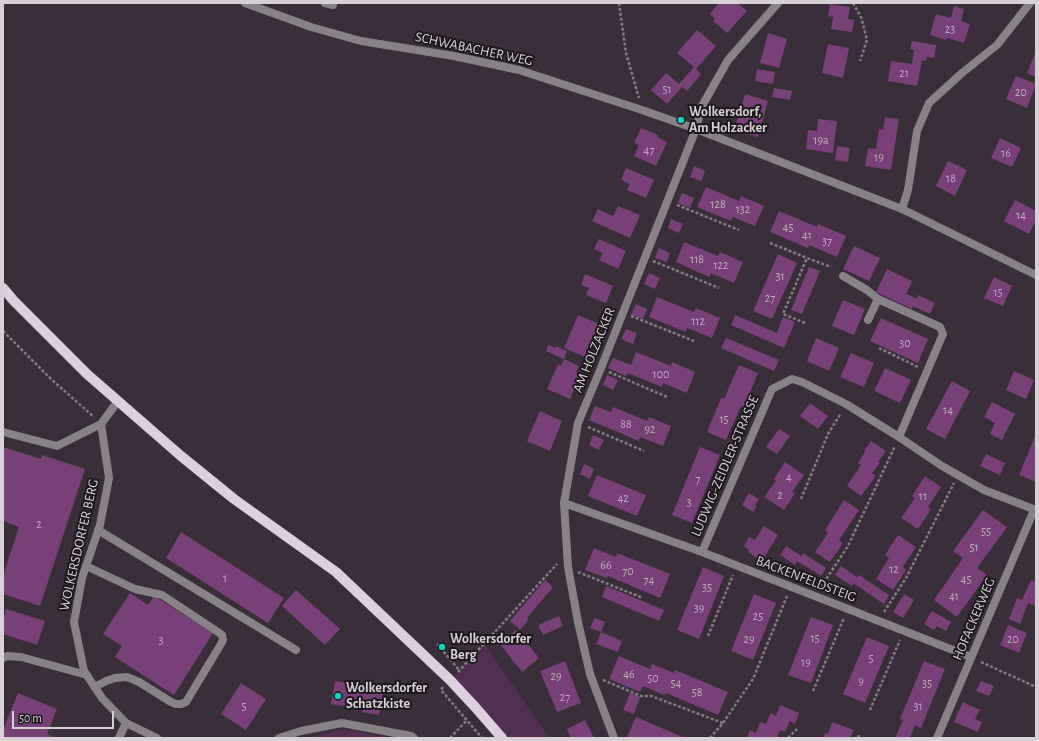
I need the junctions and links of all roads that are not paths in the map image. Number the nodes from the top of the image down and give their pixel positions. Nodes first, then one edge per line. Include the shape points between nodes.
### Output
1 (245, 3) edge
2 (778, 3) edge
3 (1030, 3) edge
4 (696, 130) junction
5 (902, 209) junction
6 (1036, 275) edge
7 (843, 276) dead end
8 (3, 288) edge
9 (878, 299) junction
10 (868, 320) dead end
11 (118, 402) junction
12 (101, 424) junction
13 (3, 432) edge
14 (899, 437) junction
15 (564, 503) junction
16 (1035, 510) edge
17 (98, 530) junction
18 (702, 552) junction
19 (86, 566) junction
20 (296, 650) dead end
21 (3, 658) edge
22 (971, 658) junction
23 (87, 675) junction
24 (95, 687) junction
25 (126, 723) junction
26 (120, 738) edge
27 (157, 738) edge
28 (279, 738) edge
29 (414, 738) edge
30 (502, 738) edge
31 (614, 738) edge
32 (937, 738) edge

1 - 4 street, SCHWABACHER WEG via 311,27 360,41 454,56 519,70
2 - 4 street, AM HOLZACKER via 728,60 702,106
3 - 5 street via 997,45 929,103 917,131 908,190
4 - 5 street, SCHWABACHER WEG
4 - 15 street, AM HOLZACKER via 578,423
5 - 6 street, SCHWABACHER WEG
7 - 9 street
8 - 11 main road
9 - 10 street
9 - 14 street via 940,326 943,334
11 - 12 street
11 - 30 main road via 234,499 336,572 450,680
12 - 13 street via 57,446
12 - 17 street, WOLKERSDORFER BERG via 109,478
14 - 16 street via 984,490
14 - 18 street, LUDWIG-ZEIDLER-STRASSE via 846,404 802,382 792,380 772,389
15 - 18 street, BACKENFELDSTEIG
15 - 31 street, AM HOLZACKER via 568,567 578,622 590,674
16 - 22 street, HOFACKERWEG
17 - 19 street, WOLKERSDORFER BERG
17 - 20 street
18 - 22 street, BACKENFELDSTEIG
19 - 23 street, WOLKERSDORFER BERG via 74,622 84,672
19 - 24 street via 135,588 162,595 222,636 221,644 186,702 182,704 176,704 139,682 127,678 115,678
21 - 23 street via 21,657
22 - 32 street, HOFACKERWEG
23 - 24 street, WOLKERSDORFER BERG
24 - 25 street, WOLKERSDORFER BERG
25 - 26 street
25 - 27 street, WOLKERSDORFER BERG
28 - 29 street via 342,723

